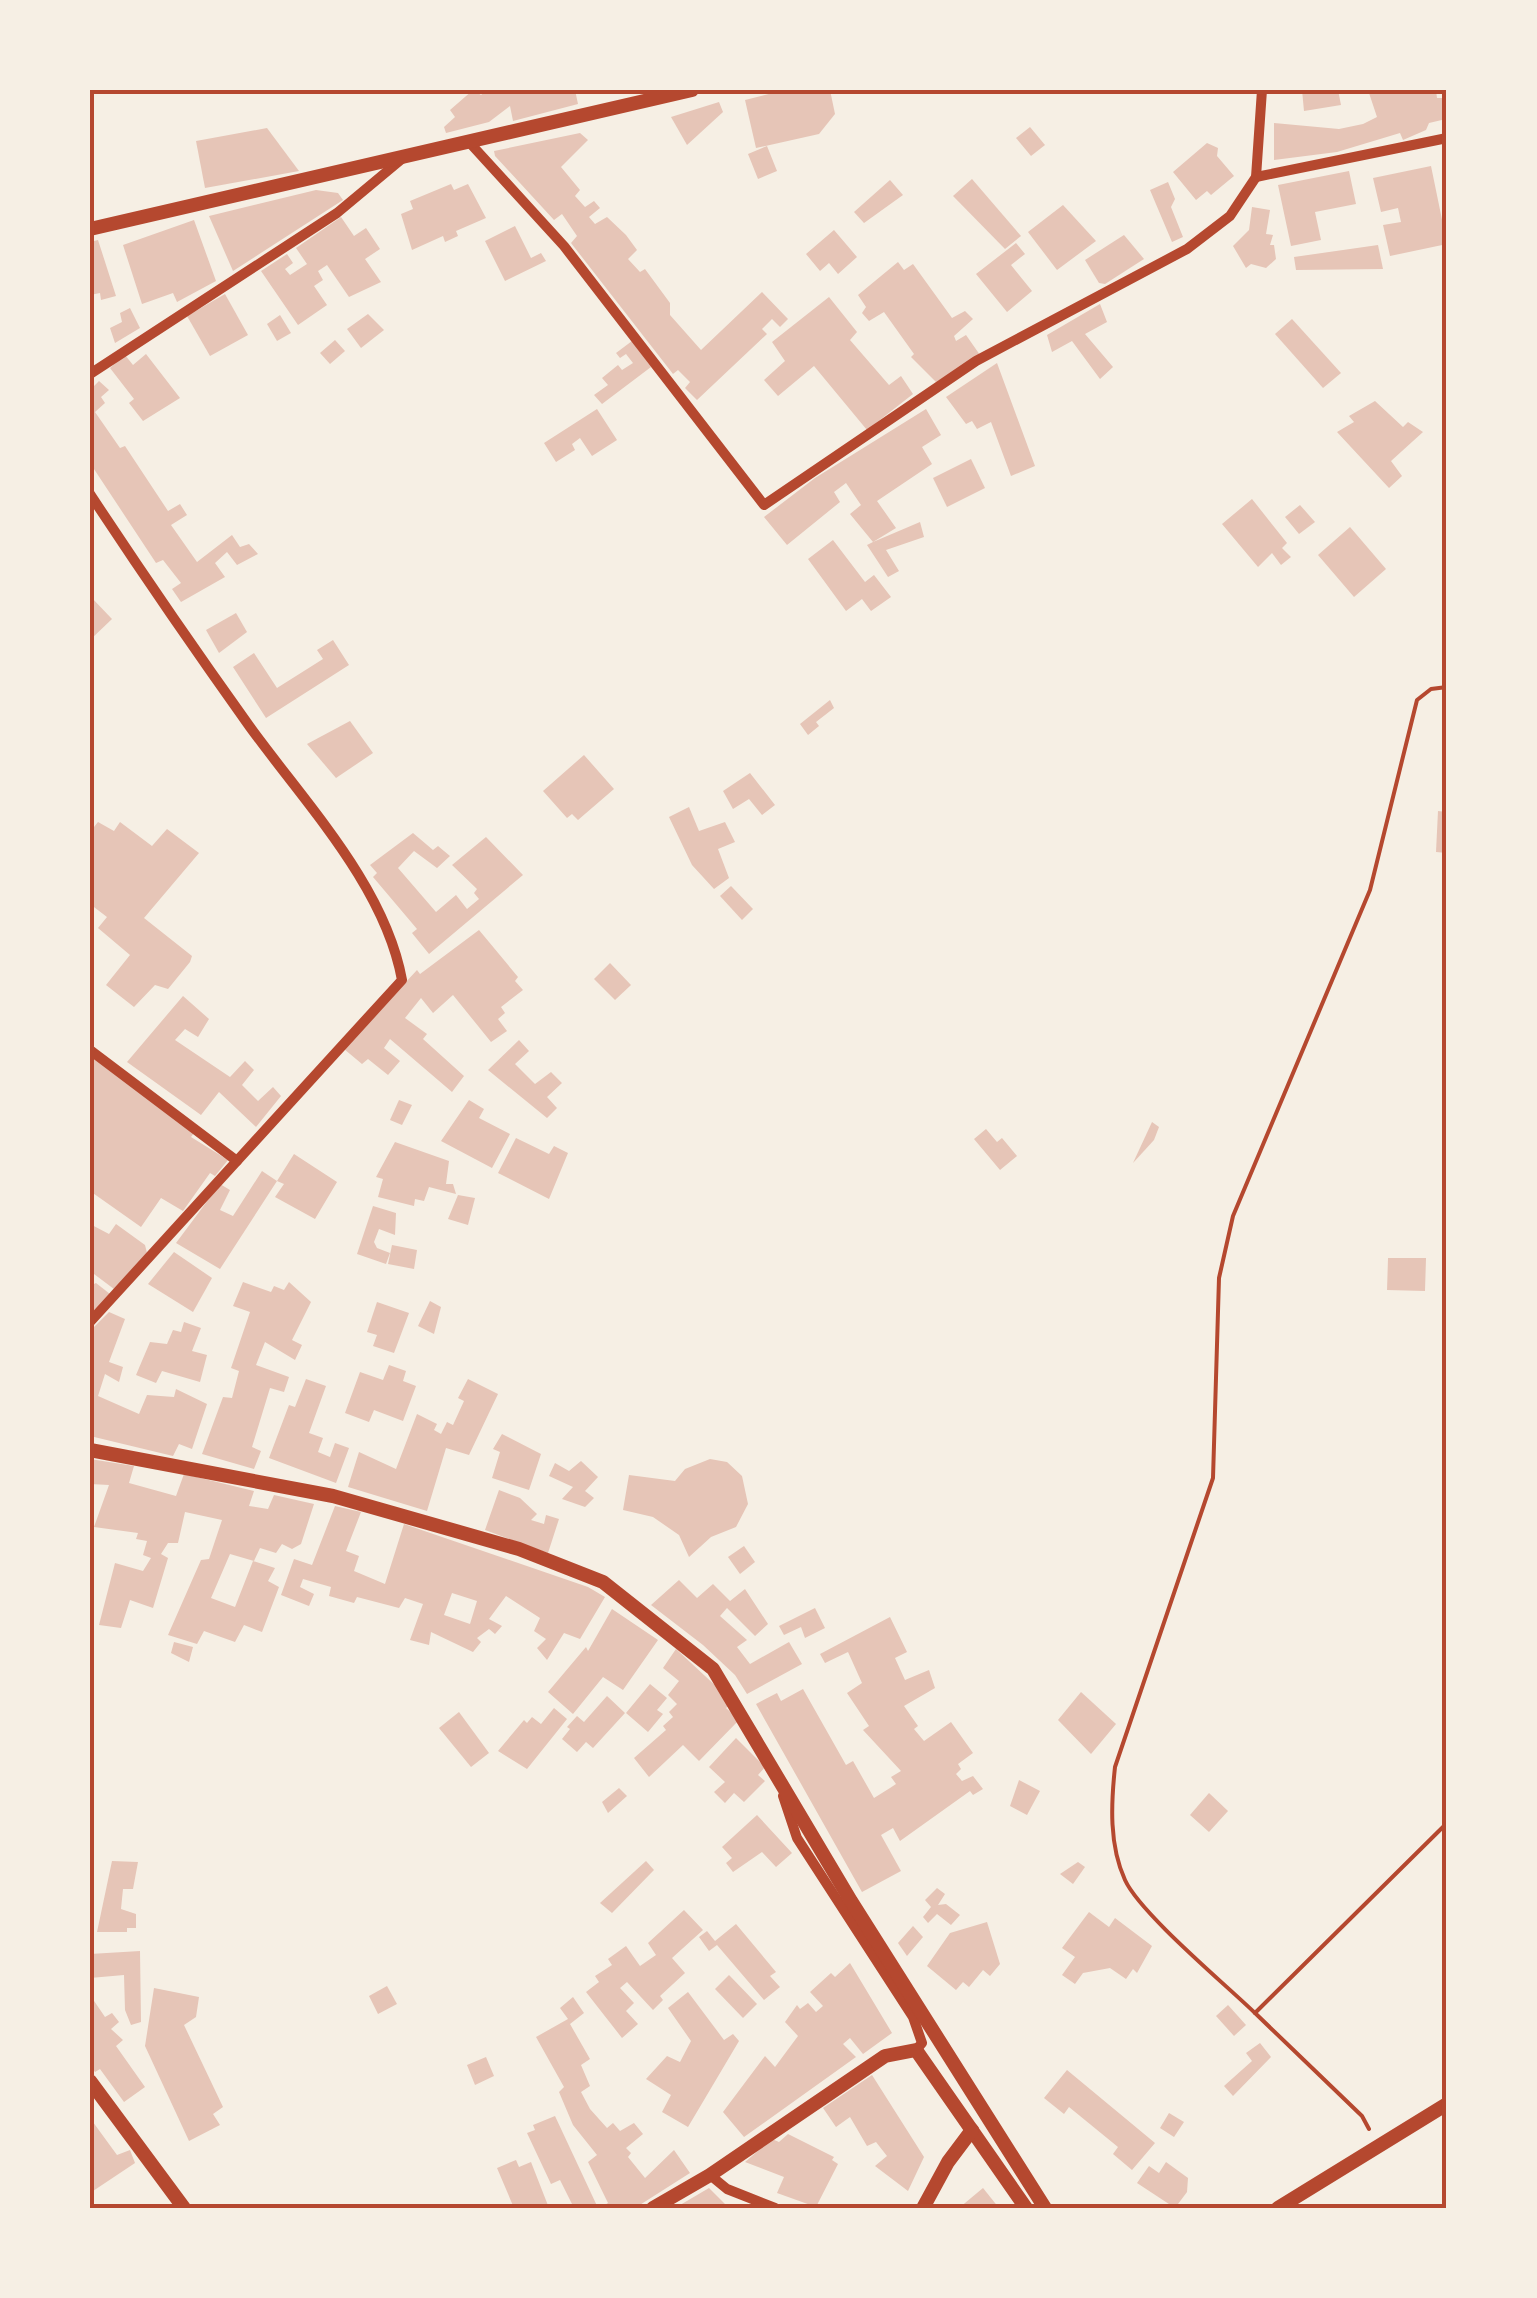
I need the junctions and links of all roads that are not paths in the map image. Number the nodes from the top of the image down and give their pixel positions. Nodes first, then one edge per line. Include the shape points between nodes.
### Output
1 (692, 90) edge
2 (1262, 90) edge
3 (1447, 138) edge
4 (469, 142) junction
5 (404, 157) junction
6 (1256, 177) junction
7 (90, 229) edge
8 (90, 374) edge
9 (90, 494) edge
10 (90, 1050) edge
11 (237, 1160) junction
12 (90, 1322) edge
13 (90, 1450) edge
14 (777, 1777) junction
15 (916, 2050) junction
16 (90, 2081) edge
17 (1447, 2104) edge
18 (972, 2130) junction
19 (710, 2175) junction
20 (184, 2208) edge
21 (653, 2208) edge
22 (775, 2208) edge
23 (923, 2208) edge
24 (1026, 2208) edge
25 (1045, 2208) edge
26 (1278, 2208) edge

1 - 4 street
2 - 6 street
3 - 6 street
4 - 5 street
4 - 6 street via 564,246 764,505 976,361 1188,249 1230,216
5 - 7 street
5 - 8 street via 337,213
9 - 11 street via 353,869 396,945 402,980
10 - 11 street
11 - 12 street
13 - 14 street via 333,1496 518,1549 603,1582 714,1669
14 - 15 street via 797,1838 912,2017 922,2042
14 - 25 street
15 - 18 street
15 - 19 street via 884,2056
16 - 20 street
17 - 26 street
18 - 23 street
18 - 24 street
19 - 21 street
19 - 22 street

